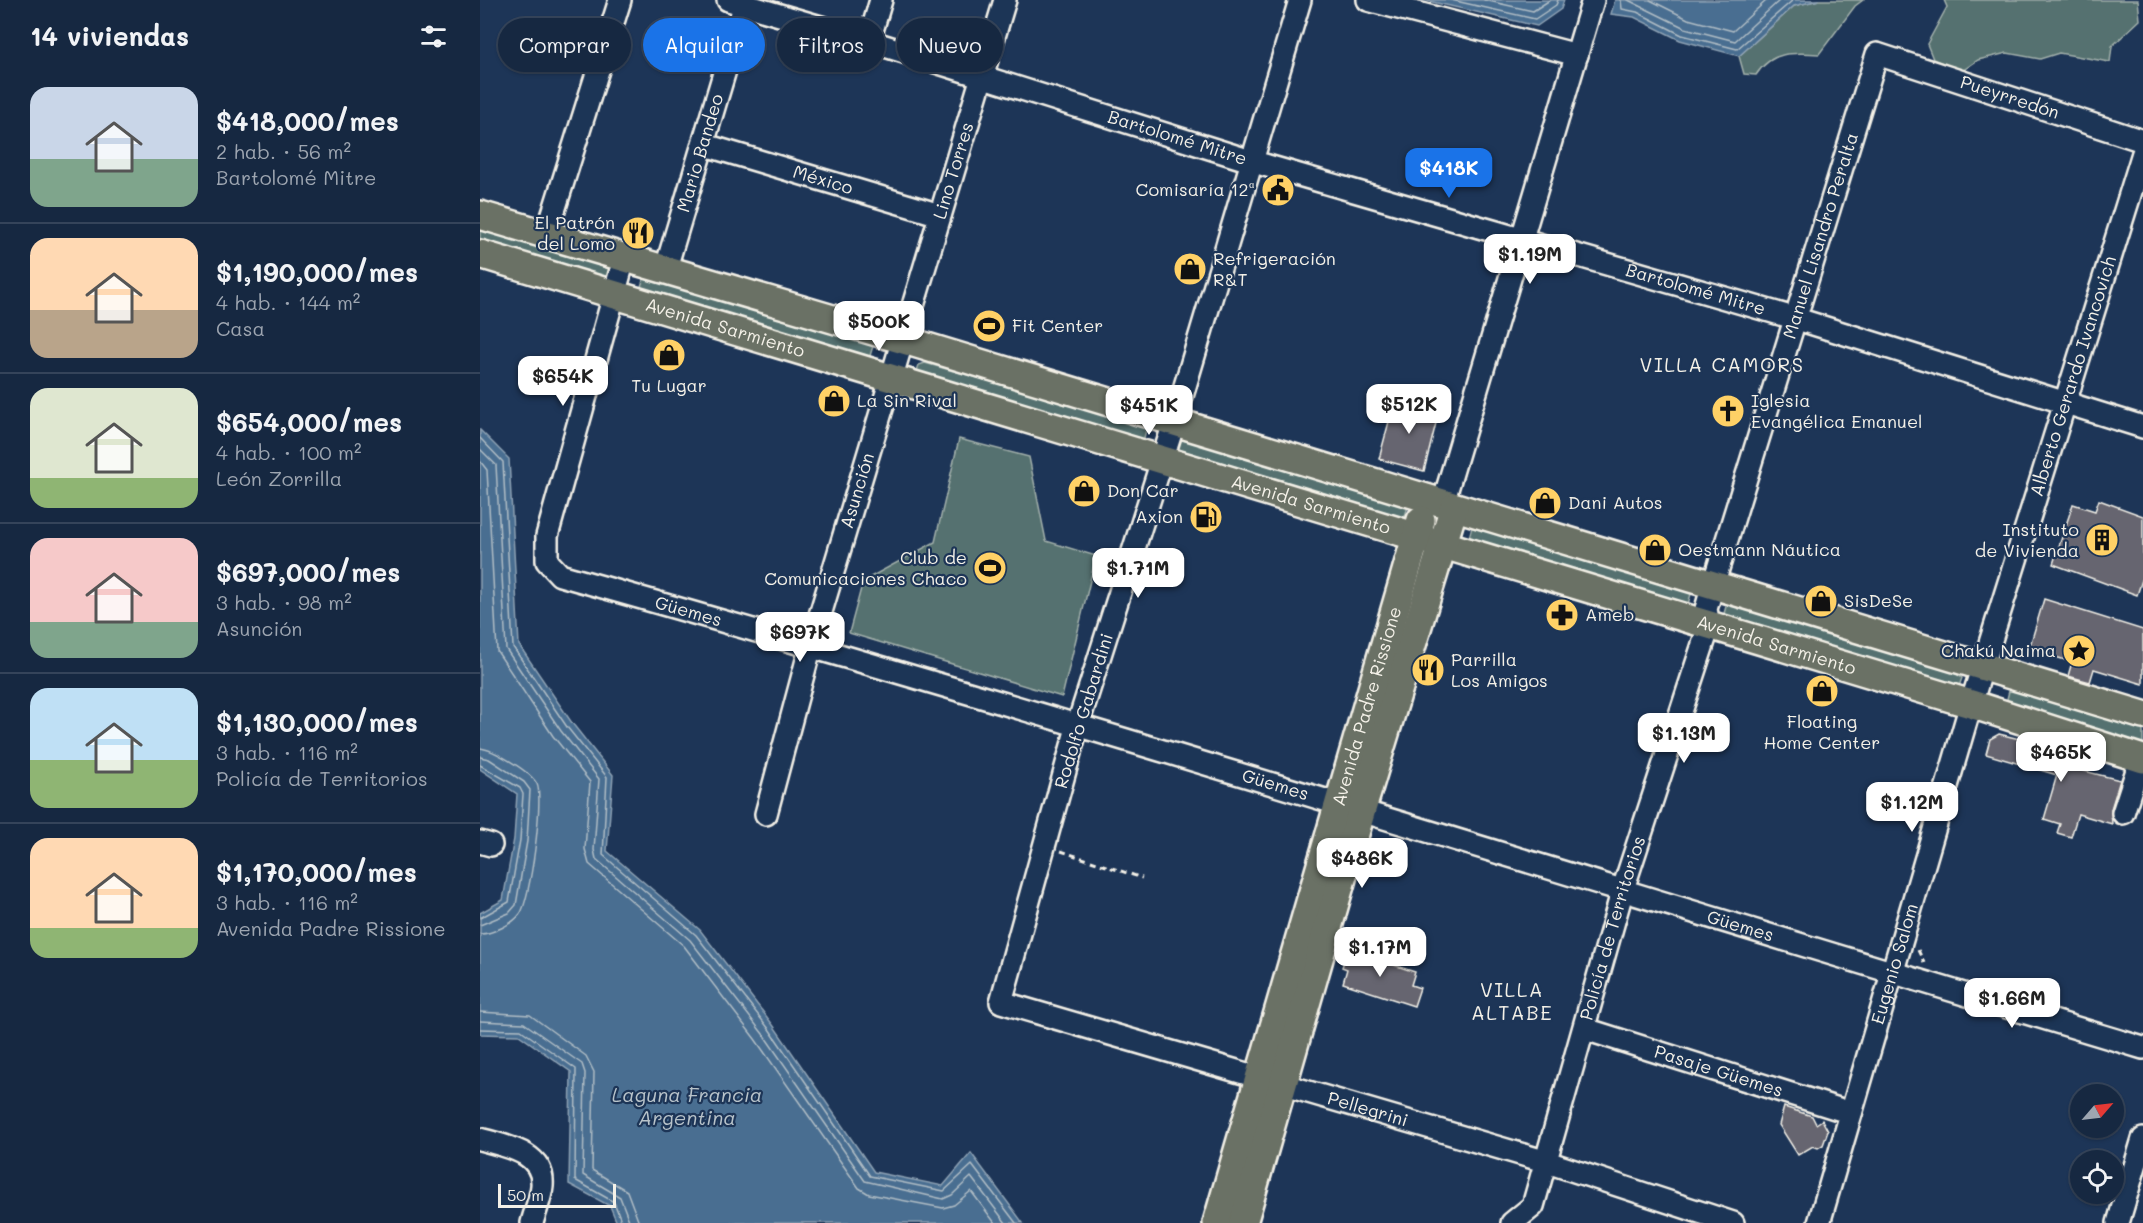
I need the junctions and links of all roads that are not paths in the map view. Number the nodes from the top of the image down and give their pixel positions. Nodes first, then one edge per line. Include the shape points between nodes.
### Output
1 (620, 0) edge
2 (881, 0) edge
3 (1005, 0) edge
4 (1300, 0) edge
5 (1368, 0) edge
6 (1593, 0) edge
7 (740, 2) edge
8 (794, 18) edge
9 (876, 18) edge
10 (885, 45) edge
11 (1877, 54) joint
12 (1576, 55) junction
13 (983, 76) junction
14 (2143, 141) edge
15 (705, 145) junction
16 (2143, 153) edge
17 (1254, 162) junction
18 (480, 215) edge
19 (940, 215) junction
20 (546, 236) junction
21 (1522, 241) junction
22 (480, 254) edge
23 (624, 259) junction
24 (665, 271) junction
25 (615, 295) junction
26 (1794, 318) junction
27 (904, 340) junction
28 (890, 377) junction
29 (2065, 402) junction
30 (1174, 423) junction
31 (2143, 427) edge
32 (1161, 462) junction
33 (1441, 503) junction
34 (1417, 537) junction
35 (1443, 545) junction
36 (1713, 585) junction
37 (1709, 626) junction
38 (811, 645) junction
39 (1983, 667) junction
40 (1971, 704) junction
41 (2143, 715) edge
42 (1078, 724) junction
43 (2142, 759) edge
44 (1350, 806) junction
45 (2122, 813) dead end
46 (766, 814) dead end
47 (1623, 890) junction
48 (1892, 973) junction
49 (1001, 1002) joint
50 (1585, 1029) junction
51 (2143, 1048) edge
52 (1270, 1082) junction
53 (1851, 1113) junction
54 (480, 1139) edge
55 (2143, 1139) edge
56 (1544, 1161) junction
57 (2135, 1196) edge
58 (532, 1223) edge
59 (1217, 1223) edge
60 (1243, 1223) edge
61 (1512, 1223) edge
62 (1733, 1223) edge
63 (1819, 1223) edge
64 (2118, 1223) edge

1 - 20 street
2 - 9 street
3 - 13 street, Lino Torres
4 - 17 street, Rodolfo Gabardini
5 - 12 street
6 - 12 street
7 - 8 street, Bartolomé Mitre
7 - 15 street, Mario Bandeo
10 - 13 street, Bartolomé Mitre
11 - 14 street, Pueyrredón
11 - 26 street, Manuel Lisandro Peralta
12 - 21 street
13 - 17 street, Bartolomé Mitre
13 - 19 street, Lino Torres
15 - 19 street, México
15 - 24 street, Mario Bandeo
16 - 29 street, Alberto Gerardo Ivancovich
17 - 21 street, Bartolomé Mitre
17 - 30 street, Rodolfo Gabardini
18 - 20 main road, Avenida Sarmiento
19 - 27 street, Lino Torres
20 - 23 main road, Avenida Sarmiento
21 - 26 street, Bartolomé Mitre
21 - 33 street
22 - 25 main road, Avenida Sarmiento
23 - 24 main road, Avenida Sarmiento
23 - 25 street
24 - 27 main road, Avenida Sarmiento
25 - 28 main road, Avenida Sarmiento
25 - 38 street, Güemes via 547,536 547,561 560,575
26 - 29 street, Bartolomé Mitre
26 - 36 street, Manuel Lisandro Peralta
27 - 28 street, Asunción
27 - 30 main road, Avenida Sarmiento
28 - 32 main road, Avenida Sarmiento
28 - 38 street, Asunción
29 - 31 street, Bartolomé Mitre
29 - 39 street, Alberto Gerardo Ivancovich
30 - 32 street, Rodolfo Gabardini
30 - 33 main road, Avenida Sarmiento
32 - 34 main road, Avenida Sarmiento
32 - 42 street, Rodolfo Gabardini
33 - 34 main road, Avenida Padre Rissione
33 - 35 main road, Avenida Padre Rissione
33 - 36 main road, Avenida Sarmiento
34 - 35 main road, Avenida Sarmiento
34 - 44 main road, Avenida Padre Rissione
35 - 37 main road, Avenida Sarmiento
35 - 44 main road, Avenida Padre Rissione
36 - 37 street, Manuel Lisandro Peralta via 1706,609
36 - 39 main road, Avenida Sarmiento
37 - 40 main road, Avenida Sarmiento
37 - 47 street, Policía de Territorios
38 - 42 street, Güemes
38 - 46 street, Asunción
39 - 40 street, Alberto Gerardo Ivancovich
39 - 41 main road, Avenida Sarmiento
40 - 43 main road, Avenida Sarmiento
40 - 48 street, Eugenio Salom
42 - 44 street, Güemes
42 - 49 street, Rodolfo Gabardini
43 - 45 street
44 - 47 street, Güemes
44 - 52 main road, Avenida Padre Rissione
47 - 48 street, Güemes
47 - 50 street, Policía de Territorios
48 - 51 street, Güemes
48 - 53 street, Eugenio Salom
49 - 52 street, Pellegrini
50 - 53 street, Pasaje Güemes
50 - 56 street, Policía de Territorios
52 - 56 street, Pellegrini
52 - 59 main road, Avenida Padre Rissione
52 - 60 main road, Avenida Padre Rissione
53 - 63 street, Eugenio Salom
54 - 58 street via 524,1152 539,1166 542,1185
55 - 57 street
56 - 61 street, Policía de Territorios via 1533,1206
56 - 62 street, Pellegrini
57 - 64 street

